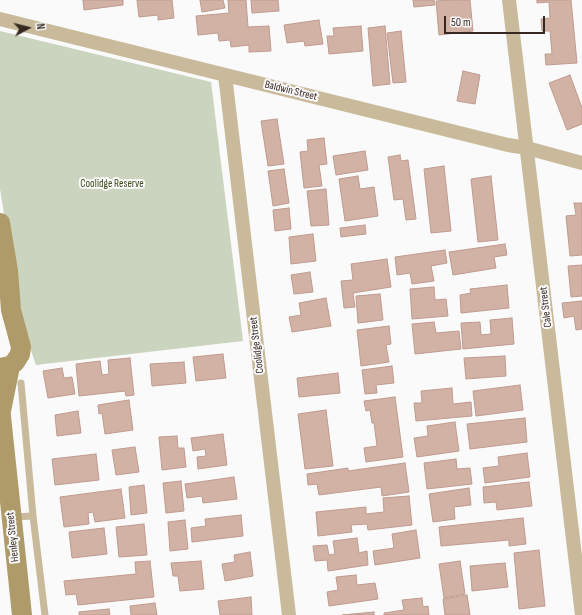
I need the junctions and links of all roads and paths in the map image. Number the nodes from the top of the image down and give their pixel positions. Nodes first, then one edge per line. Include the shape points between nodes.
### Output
1 (509, 0) edge
2 (0, 19) edge
3 (225, 75) junction
4 (527, 148) junction
5 (582, 164) edge
6 (0, 223) edge
7 (9, 333) edge
8 (5, 367) edge
9 (21, 383) dead end
10 (0, 409) edge
11 (33, 516) junction
12 (11, 518) junction
13 (22, 615) edge
14 (45, 615) edge
15 (289, 615) edge
16 (582, 615) edge

1 - 4 street, Cale Street
2 - 3 street, Baldwin Street
3 - 4 street, Baldwin Street
3 - 15 street, Coolidge Street
4 - 5 street, Baldwin Street
4 - 16 street, Cale Street
6 - 7 street, Henley Street via 12,310
7 - 8 street, Henley Street via 20,342 20,354 15,362
8 - 10 street, Henley Street
9 - 11 lane
10 - 12 street, Henley Street
11 - 12 lane
11 - 14 lane
12 - 13 street, Henley Street

